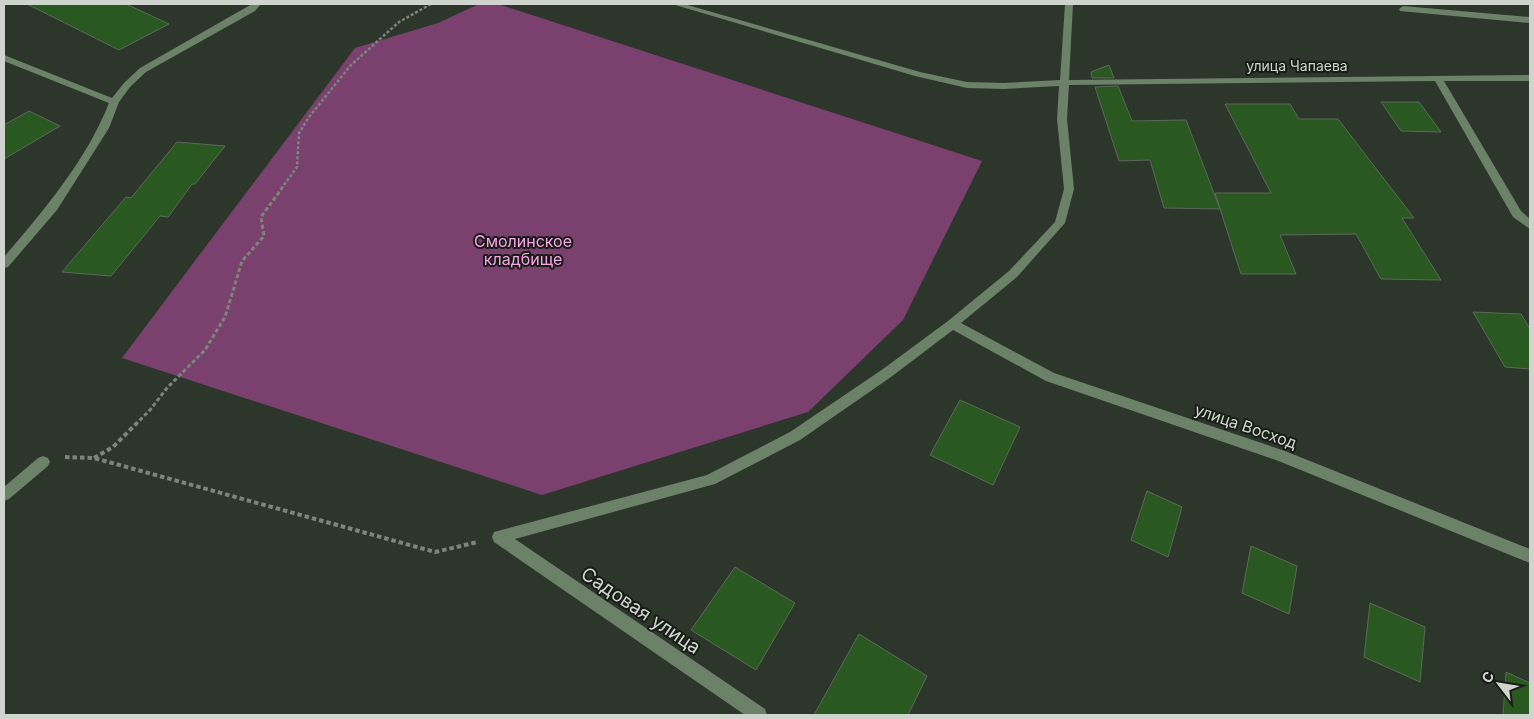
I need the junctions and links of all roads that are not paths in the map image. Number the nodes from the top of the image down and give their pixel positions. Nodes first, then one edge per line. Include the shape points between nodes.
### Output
1 (257, 4) edge
2 (676, 4) edge
3 (1069, 4) edge
4 (1402, 9) dead end
5 (1530, 20) edge
6 (4, 58) edge
7 (1530, 78) edge
8 (1438, 79) junction
9 (1063, 82) junction
10 (114, 102) junction
11 (1530, 225) edge
12 (4, 264) edge
13 (952, 324) junction
14 (43, 462) road end
15 (4, 495) edge
16 (1530, 556) edge
17 (760, 715) edge

1 - 10 street via 143,70 126,85
2 - 9 street, улица Чапаева via 918,74 967,84 1004,86
3 - 9 street
4 - 5 street
6 - 10 street
7 - 8 street, улица Чапаева
8 - 9 street, улица Чапаева
8 - 11 street via 1517,214
9 - 13 street via 1062,119 1069,189 1060,222 1013,274
10 - 12 street via 104,128 54,207
13 - 16 street, улица Восход via 1050,377 1280,455
13 - 17 street, Садовая улица via 795,436 710,480 499,537
14 - 15 street

